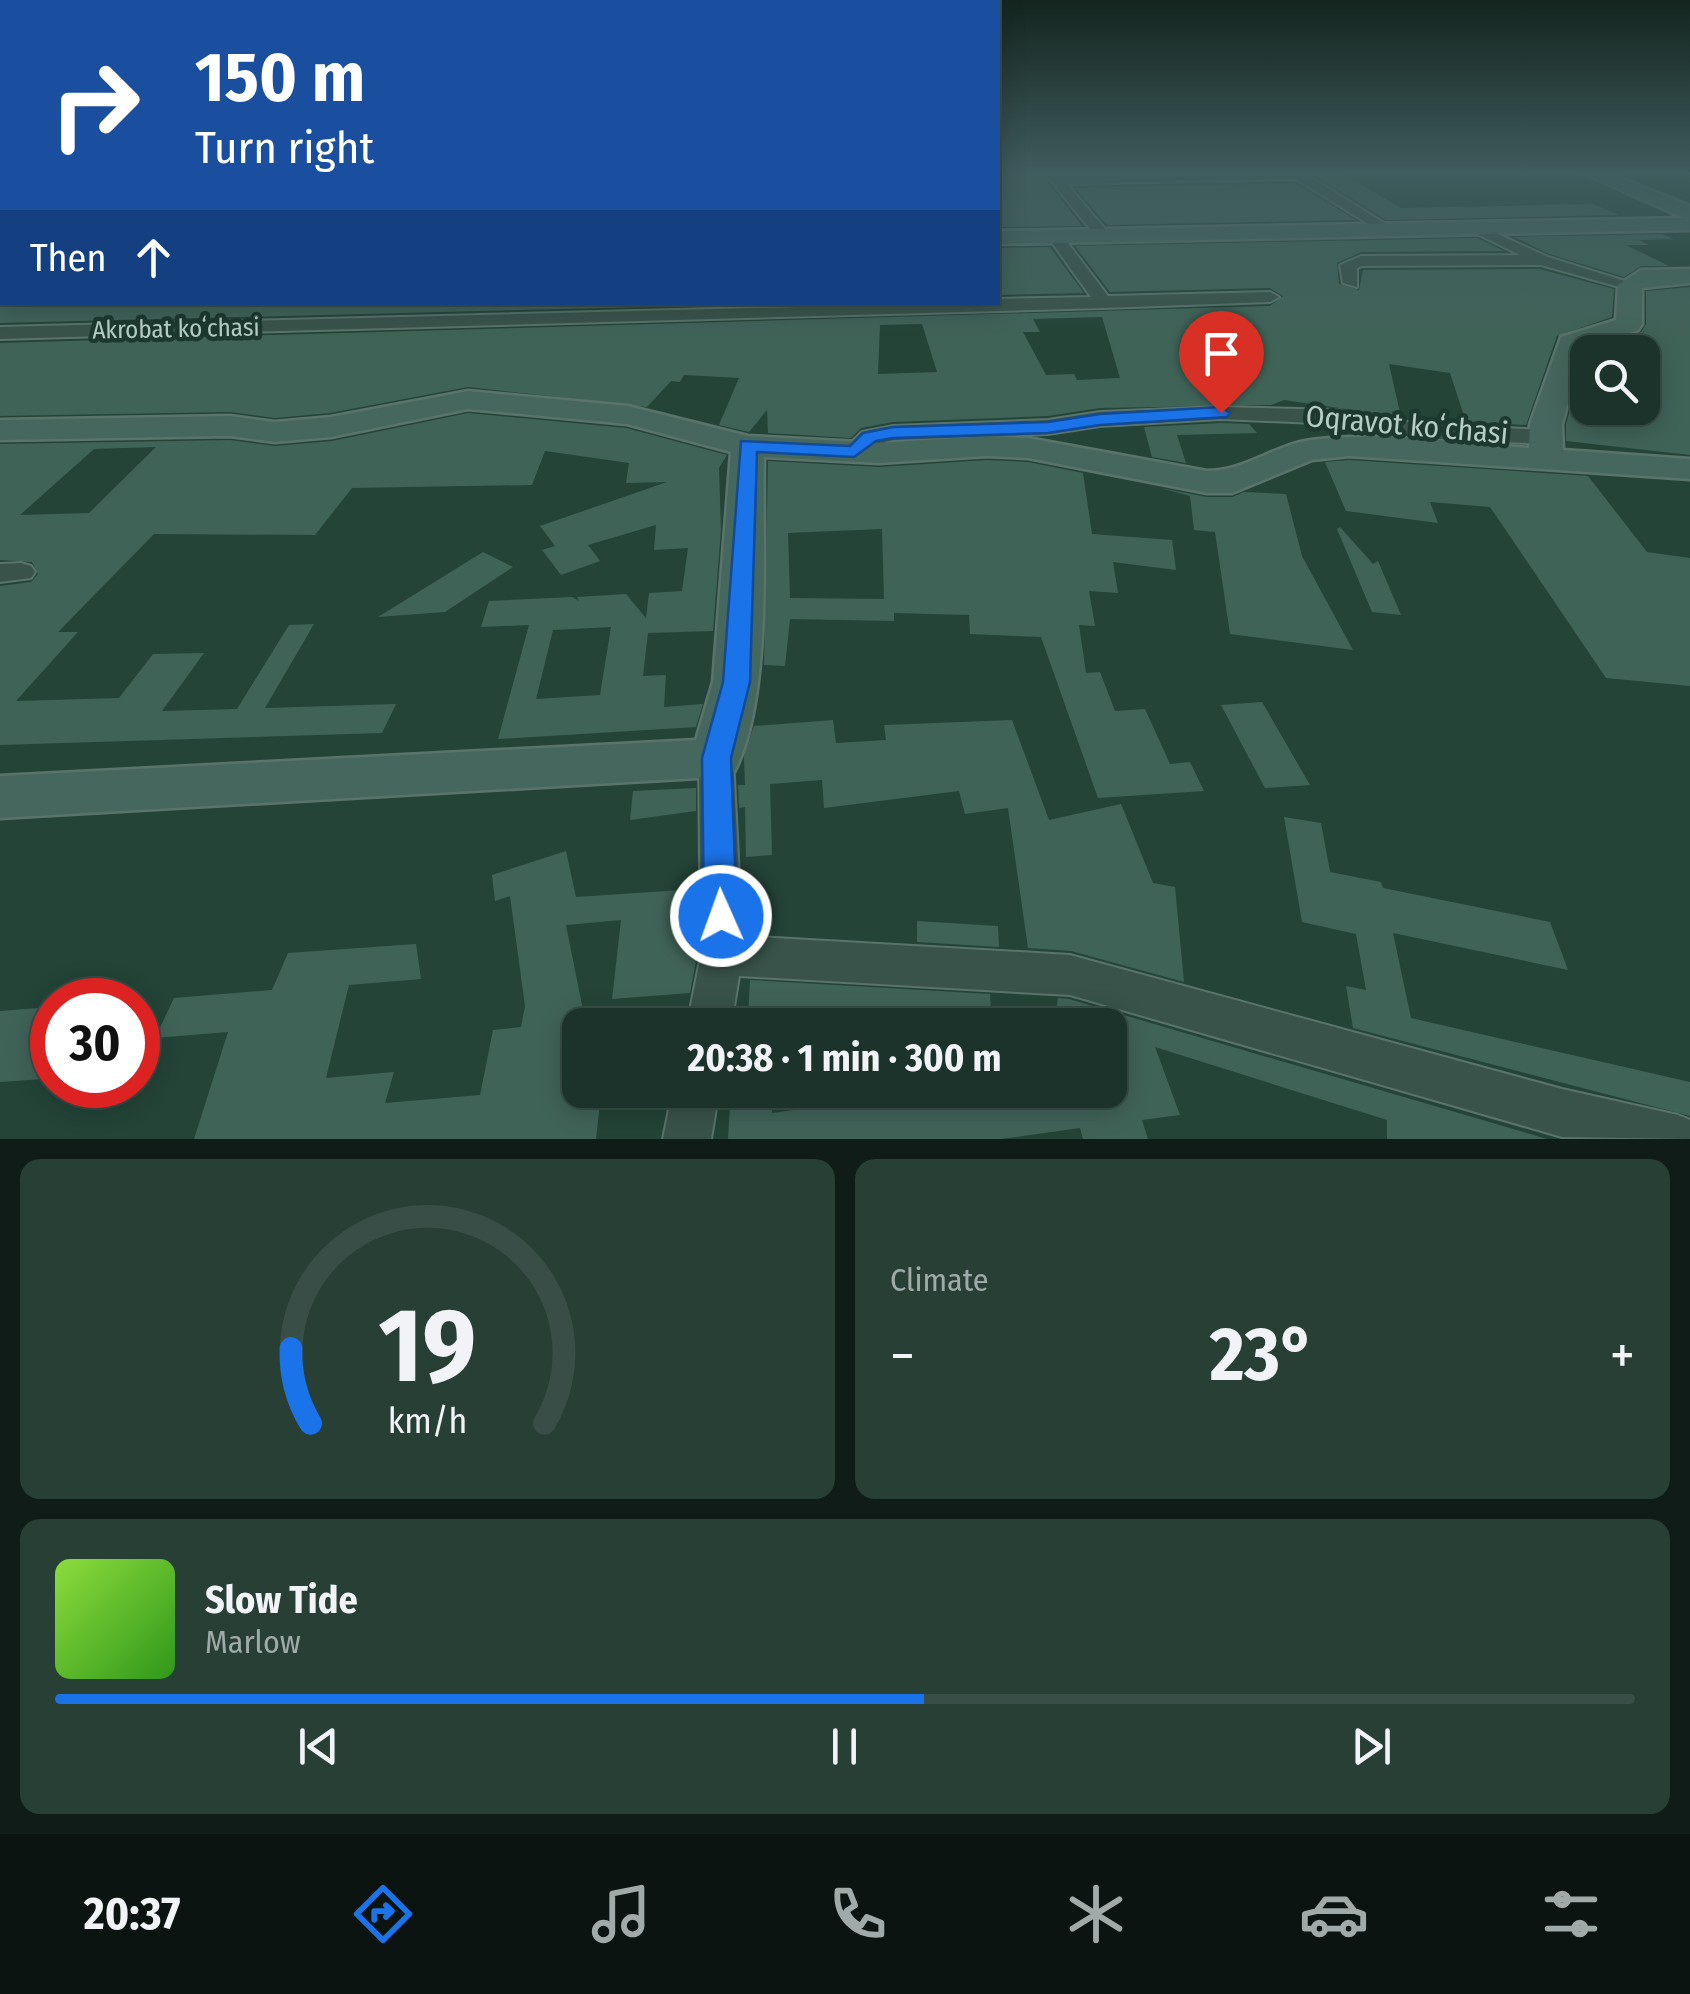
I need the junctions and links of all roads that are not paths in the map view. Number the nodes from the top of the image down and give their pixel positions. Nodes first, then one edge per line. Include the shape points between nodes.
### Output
1 (1094, 226) edge
2 (1382, 226) edge
3 (1575, 226) edge
4 (1476, 228) junction
5 (1388, 230) junction
6 (1102, 236) junction
7 (1056, 237) junction
8 (1000, 238) edge
9 (1542, 260) junction
10 (1690, 276) edge
11 (1351, 283) dead end
12 (1630, 284) junction
13 (1270, 297) dead end
14 (1104, 302) junction
15 (1000, 304) edge
16 (960, 305) edge
17 (912, 306) edge
18 (713, 309) edge
19 (0, 333) edge
20 (0, 430) edge
21 (748, 446) junction
22 (1546, 447) junction
23 (854, 452) junction
24 (1690, 469) edge
25 (716, 758) junction
26 (0, 797) edge
27 (722, 955) junction
28 (712, 1008) edge
29 (693, 1108) edge
30 (687, 1139) edge
31 (1678, 1139) edge

1 - 6 street
2 - 5 street
3 - 4 street
4 - 5 street
4 - 9 street
5 - 6 street
6 - 7 street
7 - 8 street
7 - 14 street
9 - 11 street via 1361,261 1348,265
9 - 12 street
10 - 12 street
12 - 22 street, Oqravot koʻchasi via 1629,324 1571,343 1546,424
13 - 14 street, Akrobat koʻchasi
14 - 15 street, Akrobat koʻchasi
16 - 17 street, Akrobat koʻchasi
17 - 18 street, Akrobat koʻchasi
18 - 19 street, Akrobat koʻchasi
20 - 21 street via 230,426 276,432 468,400 628,415
21 - 23 street
21 - 25 street via 736,682
22 - 23 street, Oqravot koʻchasi via 1337,417 1221,413 893,433 870,437
22 - 23 street via 1324,447 1232,482 1028,448
22 - 24 street
25 - 26 street
25 - 27 street
27 - 28 street
27 - 31 street via 1070,976
29 - 30 street

